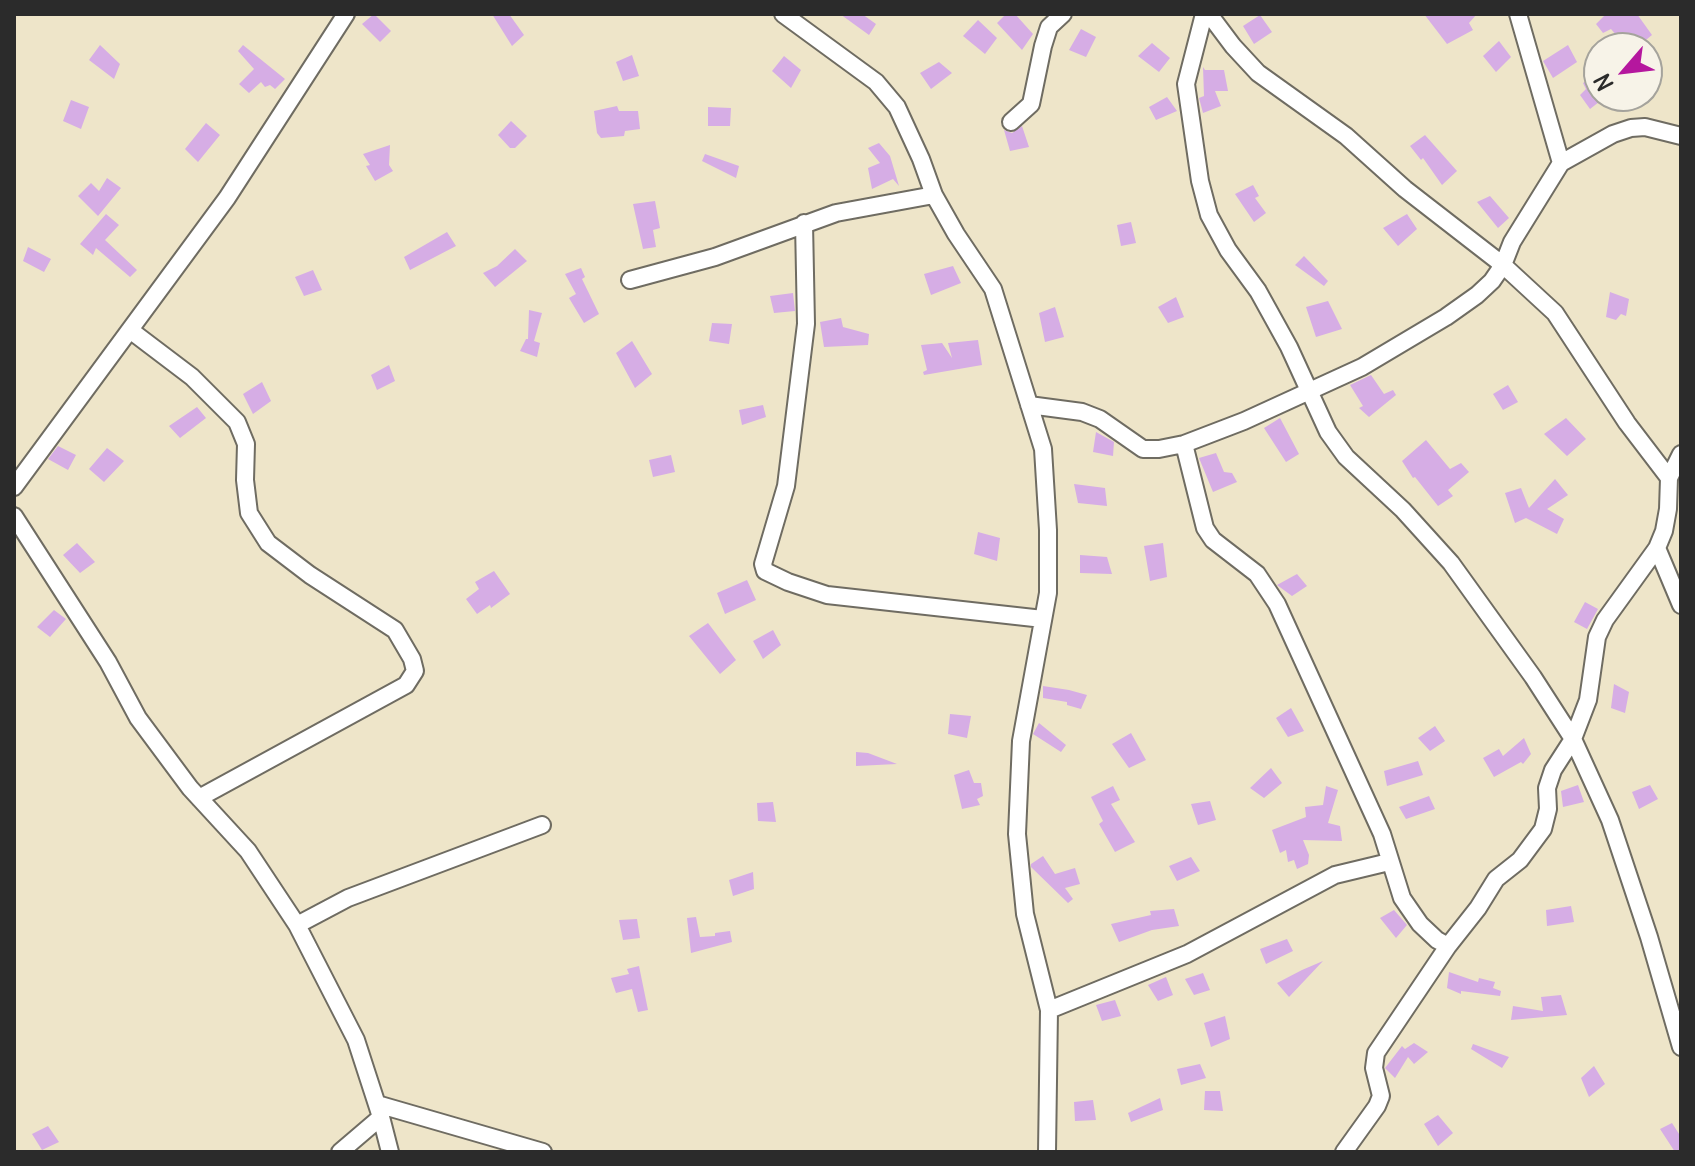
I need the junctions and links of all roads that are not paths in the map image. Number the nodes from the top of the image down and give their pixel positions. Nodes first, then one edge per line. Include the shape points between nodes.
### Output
1 (346, 14) edge
2 (783, 14) edge
3 (1063, 14) edge
4 (1207, 14) edge
5 (1518, 14) edge
6 (1011, 122) dead end
7 (1681, 136) edge
8 (1561, 163) junction
9 (934, 195) junction
10 (804, 223) junction
11 (1503, 265) junction
12 (630, 280) dead end
13 (130, 330) junction
14 (1309, 393) junction
15 (1029, 405) junction
16 (1184, 444) junction
17 (1681, 454) edge
18 (1669, 478) junction
19 (14, 487) edge
20 (14, 516) edge
21 (1657, 548) junction
22 (1681, 605) edge
23 (1043, 619) junction
24 (1573, 739) junction
25 (199, 798) junction
26 (542, 825) dead end
27 (1389, 862) junction
28 (297, 925) junction
29 (1448, 946) junction
30 (1049, 1010) junction
31 (1681, 1047) edge
32 (379, 1110) junction
33 (340, 1152) edge
34 (390, 1152) edge
35 (543, 1152) edge
36 (1047, 1152) edge
37 (1344, 1152) edge

1 - 13 street via 227,198
2 - 9 street via 876,82 897,107
3 - 6 street via 1049,27 1031,104
4 - 11 street via 1258,73 1346,136
4 - 14 street via 1186,84 1209,215 1258,291
5 - 8 street
7 - 8 street via 1631,128
8 - 11 street
9 - 10 street
9 - 15 street via 993,289
10 - 12 street via 715,257
10 - 23 street via 806,324 786,486 765,571 827,595
11 - 14 street via 1485,288 1446,317
11 - 18 street via 1555,313
13 - 19 street
13 - 25 street via 192,377 237,422 246,444 249,513 268,543 395,630 415,671 406,685
14 - 16 street
14 - 24 street via 1346,457 1451,563
15 - 16 street via 1082,412 1143,449
15 - 23 street via 1043,449 1048,593
16 - 27 street via 1205,528 1257,574 1277,604 1382,834
17 - 18 street
18 - 21 street via 1668,509
20 - 25 street via 138,718
21 - 22 street
21 - 24 street via 1597,637 1588,700
23 - 30 street via 1021,741 1017,834 1025,914
24 - 29 street via 1547,788 1543,829 1520,860 1496,879
24 - 31 street via 1610,820
25 - 28 street via 248,851
26 - 28 street via 348,898
27 - 29 street via 1402,898 1420,924
27 - 30 street via 1335,875 1187,954
28 - 32 street via 356,1040
29 - 37 street via 1376,1053 1381,1096
30 - 36 street
32 - 33 street
32 - 34 street
32 - 35 street

